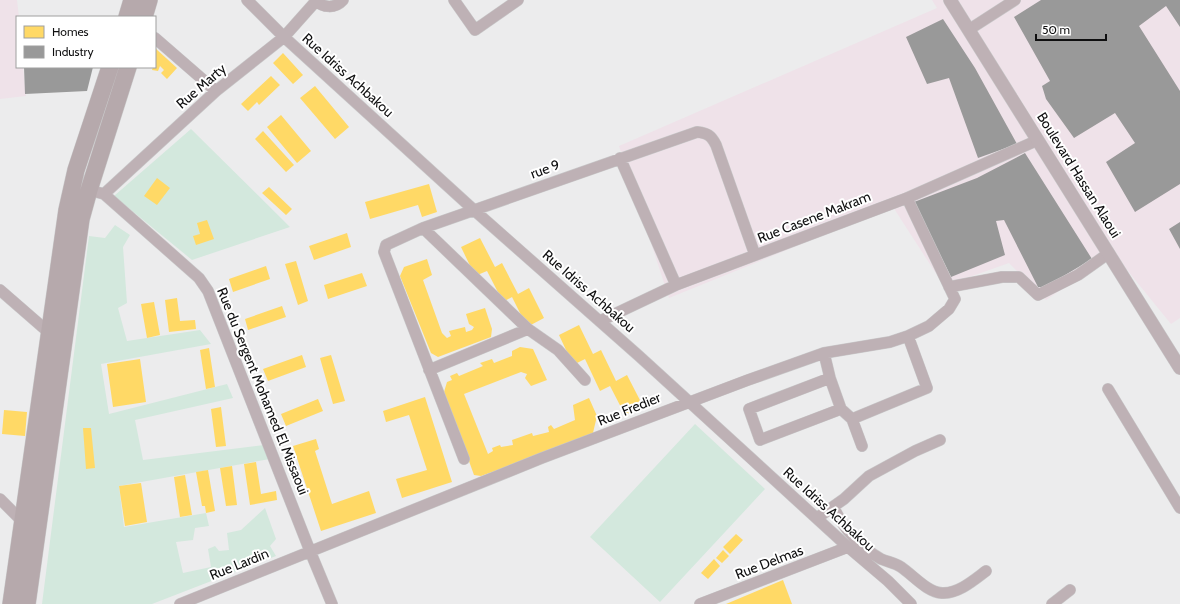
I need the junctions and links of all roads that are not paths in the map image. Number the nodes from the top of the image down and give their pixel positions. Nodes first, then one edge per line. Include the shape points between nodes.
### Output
1 (132, 0) edge
2 (150, 0) edge
3 (247, 0) edge
4 (316, 0) edge
5 (343, 0) edge
6 (454, 0) edge
7 (518, 0) edge
8 (950, 0) edge
9 (1015, 0) edge
10 (127, 16) edge
11 (144, 16) edge
12 (970, 29) junction
13 (284, 37) junction
14 (156, 39) edge
15 (110, 68) edge
16 (128, 68) edge
17 (216, 91) junction
18 (1038, 140) junction
19 (620, 158) junction
20 (96, 192) junction
21 (907, 198) junction
22 (475, 211) junction
23 (423, 228) junction
24 (1109, 253) junction
25 (755, 256) junction
26 (676, 285) junction
27 (950, 287) junction
28 (0, 290) edge
29 (600, 321) junction
30 (528, 330) junction
31 (908, 336) junction
32 (57, 338) junction
33 (824, 353) junction
34 (1180, 368) edge
35 (429, 370) junction
36 (830, 378) junction
37 (585, 380) dead end
38 (1108, 389) dead end
39 (688, 402) junction
40 (841, 409) junction
41 (852, 419) junction
42 (940, 440) dead end
43 (862, 446) dead end
44 (464, 459) dead end
45 (0, 499) edge
46 (834, 508) junction
47 (1180, 508) edge
48 (817, 518) junction
49 (23, 522) junction
50 (848, 547) junction
51 (310, 551) junction
52 (986, 571) dead end
53 (1070, 590) dead end
54 (11, 604) edge
55 (28, 604) edge
56 (180, 604) edge
57 (332, 604) edge
58 (700, 604) edge
59 (911, 604) edge
60 (1052, 604) edge

1 - 10 main road
2 - 11 main road
3 - 13 street, Rue Idriss Achbakou
4 - 5 street via 328,7
4 - 13 street, Rue Marty
6 - 7 street via 475,30
8 - 12 street, Boulevard Hassan Alaoui
9 - 12 street
12 - 18 street, Boulevard Hassan Alaoui
13 - 17 street, Rue Marty
13 - 22 street, Rue Idriss Achbakou
14 - 17 street
15 - 32 main road via 72,188
16 - 20 main road
17 - 20 street, Rue Marty
18 - 21 street, Rue Casene Makram
18 - 24 street, Boulevard Hassan Alaoui
19 - 22 street, rue 9
19 - 25 street, rue 9 via 697,132 706,132 716,145
19 - 26 street
20 - 32 main road via 77,244
20 - 51 street, Rue du Sergent Mohamed El Missaoui via 199,278 208,291
21 - 25 street, Rue Casene Makram
21 - 27 street
22 - 23 street, rue 9
22 - 29 street, Rue Idriss Achbakou
23 - 30 street
23 - 35 street, rue 9 via 384,248
24 - 27 street via 1078,275 1038,295 1019,277 1002,277
24 - 34 street, Boulevard Hassan Alaoui
25 - 26 street, Rue Casene Makram
26 - 29 street, Rue Casene Makram
27 - 31 street, Rue Fredier via 955,299 949,309 929,326
28 - 32 street
29 - 39 street, Rue Idriss Achbakou
30 - 35 street
30 - 37 street via 558,350
31 - 33 street, Rue Fredier via 890,342
31 - 41 street via 927,388
32 - 49 main road
32 - 55 main road
33 - 36 street
33 - 39 street, Rue Fredier
35 - 44 street
36 - 40 street
36 - 40 street via 749,409 760,440
38 - 47 street
39 - 48 street, Rue Idriss Achbakou
39 - 51 street, Rue Fredier
40 - 41 street
41 - 43 street
42 - 46 street via 869,476
45 - 49 street
46 - 48 street
46 - 52 street via 841,523 860,543 881,559 899,566 932,591 944,593 955,590 967,585
48 - 50 street, Rue Idriss Achbakou
49 - 54 main road
50 - 58 street, Rue Delmas
50 - 59 street, Rue Idriss Achbakou
51 - 56 street, Rue Lardin
51 - 57 street, Rue du Sergent Mohamed El Missaoui
53 - 60 street

